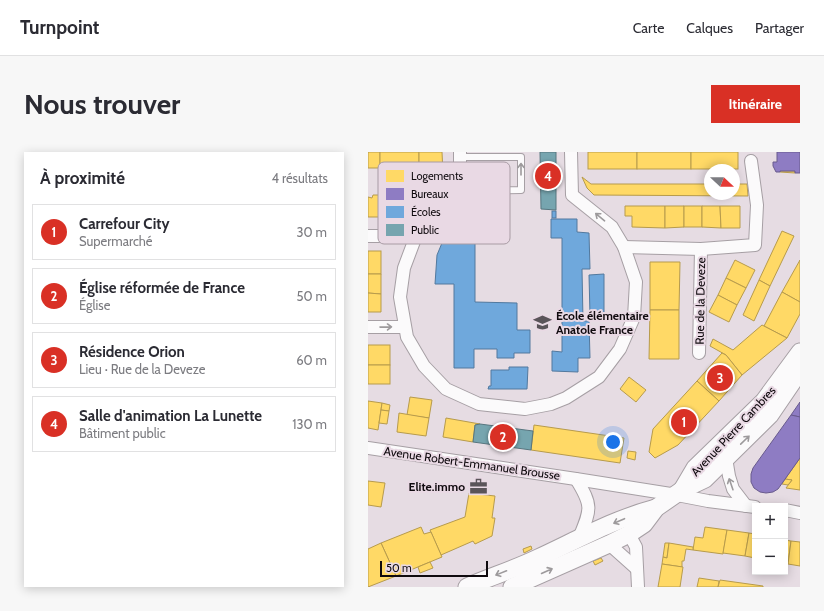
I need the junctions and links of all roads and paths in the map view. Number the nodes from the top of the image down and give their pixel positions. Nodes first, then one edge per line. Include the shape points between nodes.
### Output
1 (571, 152) edge
2 (460, 154) edge
3 (751, 159) dead end
4 (510, 190) edge
5 (413, 244) edge
6 (624, 247) junction
7 (701, 249) junction
8 (368, 327) edge
9 (404, 327) junction
10 (800, 352) edge
11 (699, 353) dead end
12 (800, 371) edge
13 (368, 448) edge
14 (726, 458) junction
15 (576, 479) junction
16 (680, 492) junction
17 (750, 506) edge
18 (656, 508) junction
19 (788, 511) edge
20 (800, 513) edge
21 (629, 534) junction
22 (579, 538) junction
23 (609, 544) junction
24 (637, 569) junction
25 (467, 587) edge
26 (512, 587) edge
27 (638, 587) edge

6 -> 1 street via 612,227 572,194
4 -> 2 lane via 521,190 520,157
3 - 7 street, Rue de la Deveze via 757,205 755,245
5 - 9 street via 404,268 400,297
6 - 7 street, Rue de la Deveze
6 - 9 street via 636,282 634,317 620,349 600,377 551,404 524,409 479,404 446,389 424,366
7 - 11 street, Rue de la Deveze
8 -> 9 street
10 - 16 main road, Avenue Pierre Cambres via 764,401 695,468
14 -> 12 main road, Avenue Pierre Cambres via 770,415
13 - 15 street, Avenue Robert-Emmanuel Brousse
14 - 16 main road, Avenue Pierre Cambres via 705,479
17 -> 14 street, Avenue Robert-Emmanuel Brousse via 733,489
15 - 16 street, Avenue Robert-Emmanuel Brousse
15 - 22 street, Avenue Robert-Emmanuel Brousse via 585,494 589,514
16 - 17 street, Avenue Robert-Emmanuel Brousse via 708,501
16 - 18 main road
18 - 21 main road via 644,524
18 -> 22 main road via 637,513
19 - 20 street
21 - 23 main road
21 - 24 street via 636,546
22 -> 25 main road
23 - 24 street
26 -> 23 main road
24 - 27 street

